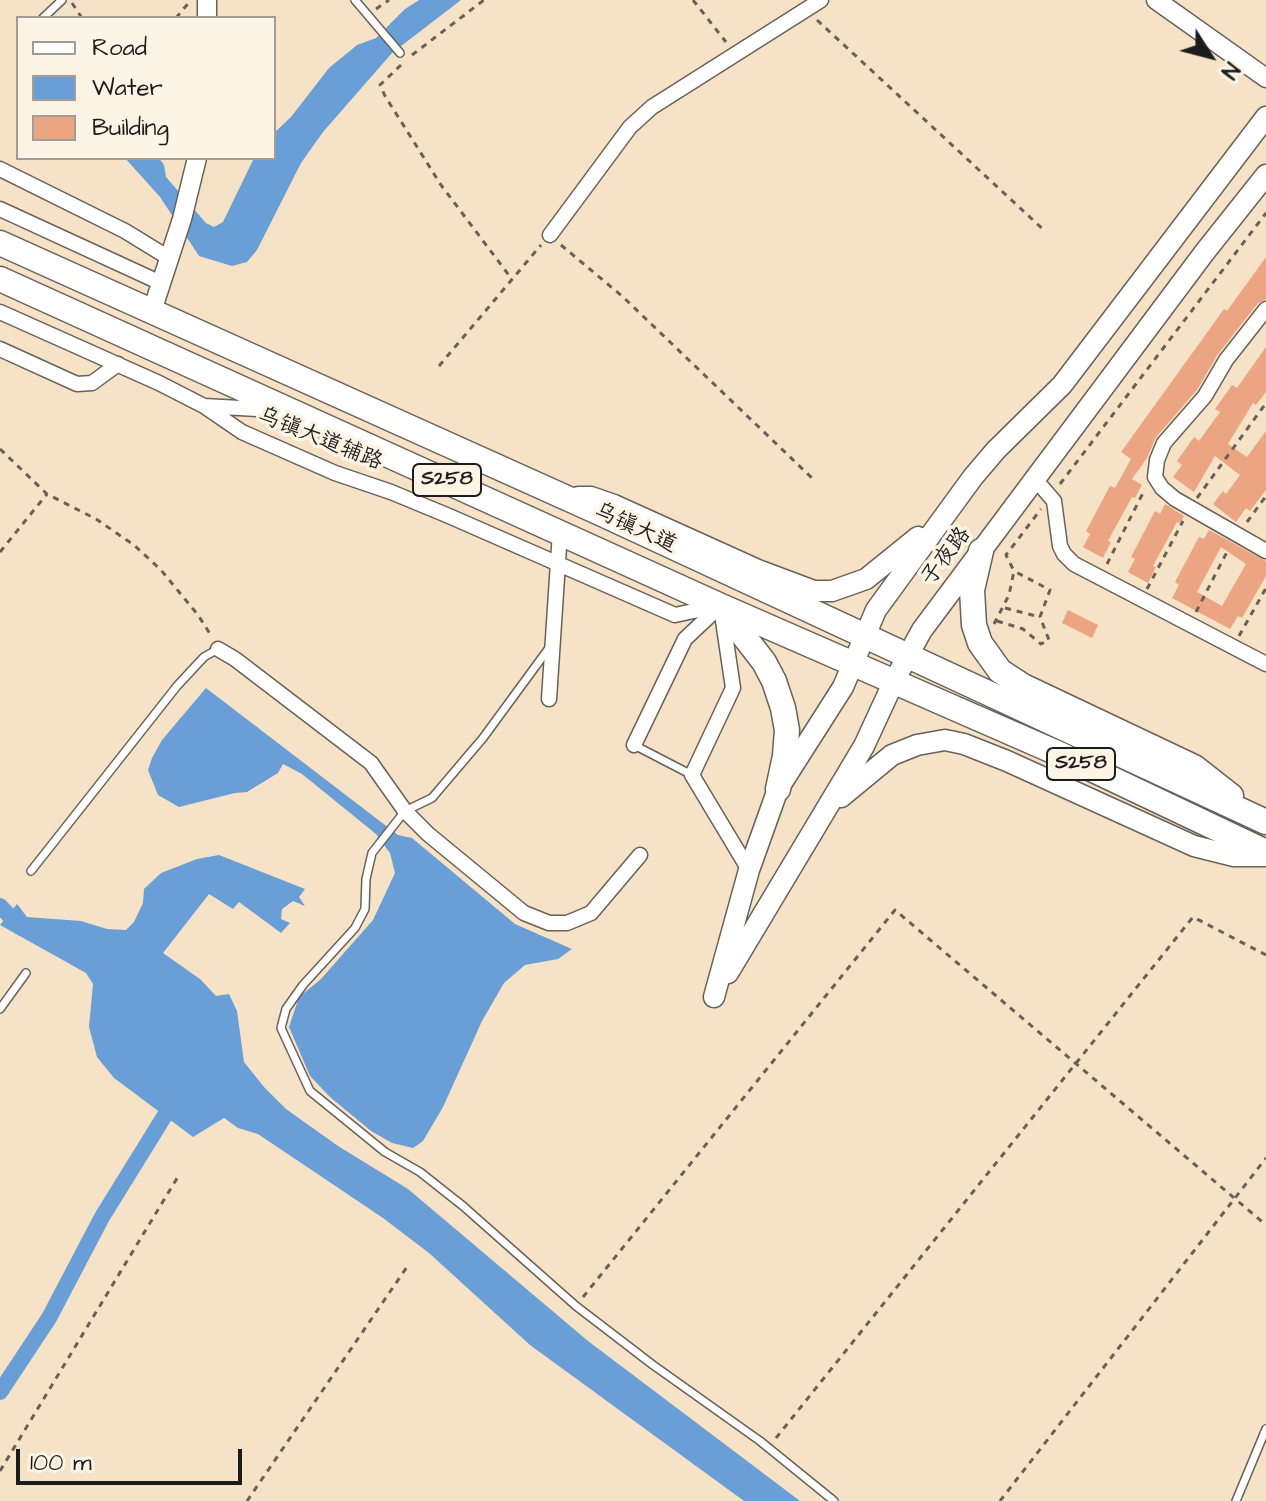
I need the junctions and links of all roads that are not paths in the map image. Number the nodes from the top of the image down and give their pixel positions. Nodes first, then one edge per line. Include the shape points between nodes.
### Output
1 (355, 0) edge
2 (821, 0) edge
3 (1156, 0) edge
4 (60, 2) edge
5 (45, 16) edge
6 (400, 53) dead end
7 (1266, 78) edge
8 (1266, 117) edge
9 (197, 160) edge
10 (0, 169) edge
11 (1266, 175) edge
12 (0, 209) edge
13 (550, 235) road end
14 (0, 243) edge
15 (170, 255) junction
16 (0, 279) edge
17 (161, 283) junction
18 (1266, 309) edge
19 (152, 311) junction
20 (0, 312) edge
21 (0, 349) edge
22 (118, 364) junction
23 (204, 406) junction
24 (295, 411) junction
25 (500, 468) junction
26 (1035, 479) junction
27 (565, 497) junction
28 (486, 498) junction
29 (948, 511) junction
30 (560, 532) junction
31 (981, 551) junction
32 (1266, 551) edge
33 (558, 563) junction
34 (721, 606) junction
35 (863, 636) junction
36 (553, 643) junction
37 (218, 649) joint
38 (907, 655) junction
39 (1266, 664) edge
40 (854, 665) junction
41 (894, 681) junction
42 (549, 699) dead end
43 (634, 745) joint
44 (692, 775) junction
45 (778, 789) junction
46 (826, 810) junction
47 (405, 811) junction
48 (1260, 819) edge
49 (1266, 854) edge
50 (640, 855) dead end
51 (749, 870) junction
52 (31, 871) dead end
53 (26, 973) dead end
54 (0, 1009) edge
55 (1266, 1429) edge
56 (834, 1501) edge
57 (1236, 1501) edge

1 - 6 lane
2 - 13 street via 652,107 630,127
3 - 7 street
4 - 5 lane
8 - 29 main road, 子夜路 via 1062,385 996,450
9 - 15 street
10 - 15 street
11 - 26 main road, 子夜路
12 - 17 street
14 - 19 main road, 乌镇大道 / S258
15 - 17 street
16 - 24 main road, 乌镇大道 / S258
17 - 19 street
18 - 32 street via 1205,396 1164,443 1155,477 1175,499
19 - 25 main road, 乌镇大道 / S258
20 - 22 street, 乌镇大道辅路
21 - 22 street via 77,384 92,383
22 - 23 street, 乌镇大道辅路
23 - 24 street
23 - 33 street, 乌镇大道辅路 via 242,432
24 - 28 main road, 乌镇大道 / S258
25 - 27 main road, 乌镇大道 / S258
25 - 28 main road
26 - 31 main road, 子夜路
26 - 39 street via 1050,496 1064,554 1074,564
27 - 29 main road via 591,497 614,505 814,591 832,591 866,579
27 - 35 main road, 乌镇大道 / S258
28 - 30 main road, 乌镇大道 / S258
29 - 35 main road, 子夜路
30 - 33 street
30 - 34 main road, 乌镇大道 / S258
31 - 38 main road, 子夜路
31 - 48 main road via 972,590 974,625 989,658 1010,679 1194,767
33 - 34 street, 乌镇大道辅路 via 675,615
33 - 36 street
34 - 40 main road, 乌镇大道 / S258
34 - 43 street via 685,639
34 - 44 street via 733,688
34 - 45 main road via 764,662 783,708 787,730
35 - 38 main road, 乌镇大道 / S258
35 - 40 main road, 子夜路
36 - 42 street
36 - 47 lane via 432,798
37 - 47 street via 371,763
37 - 52 lane via 177,686
38 - 41 main road, 子夜路
38 - 48 main road, 乌镇大道 / S258
40 - 41 main road, 乌镇大道 / S258
40 - 45 main road, 子夜路
41 - 46 main road, 子夜路
41 - 49 main road, 乌镇大道 / S258
43 - 44 lane
44 - 51 street
45 - 51 main road, 子夜路
46 - 49 main road via 892,755 945,740 1007,761 1194,846 1234,856
46 - 51 main road, 子夜路 via 714,997
47 - 50 street via 524,913 549,923 567,923 591,913
47 - 56 lane via 372,853 365,909 355,928 286,1009 281,1028 310,1091 463,1206 576,1306
53 - 54 lane
55 - 57 lane

